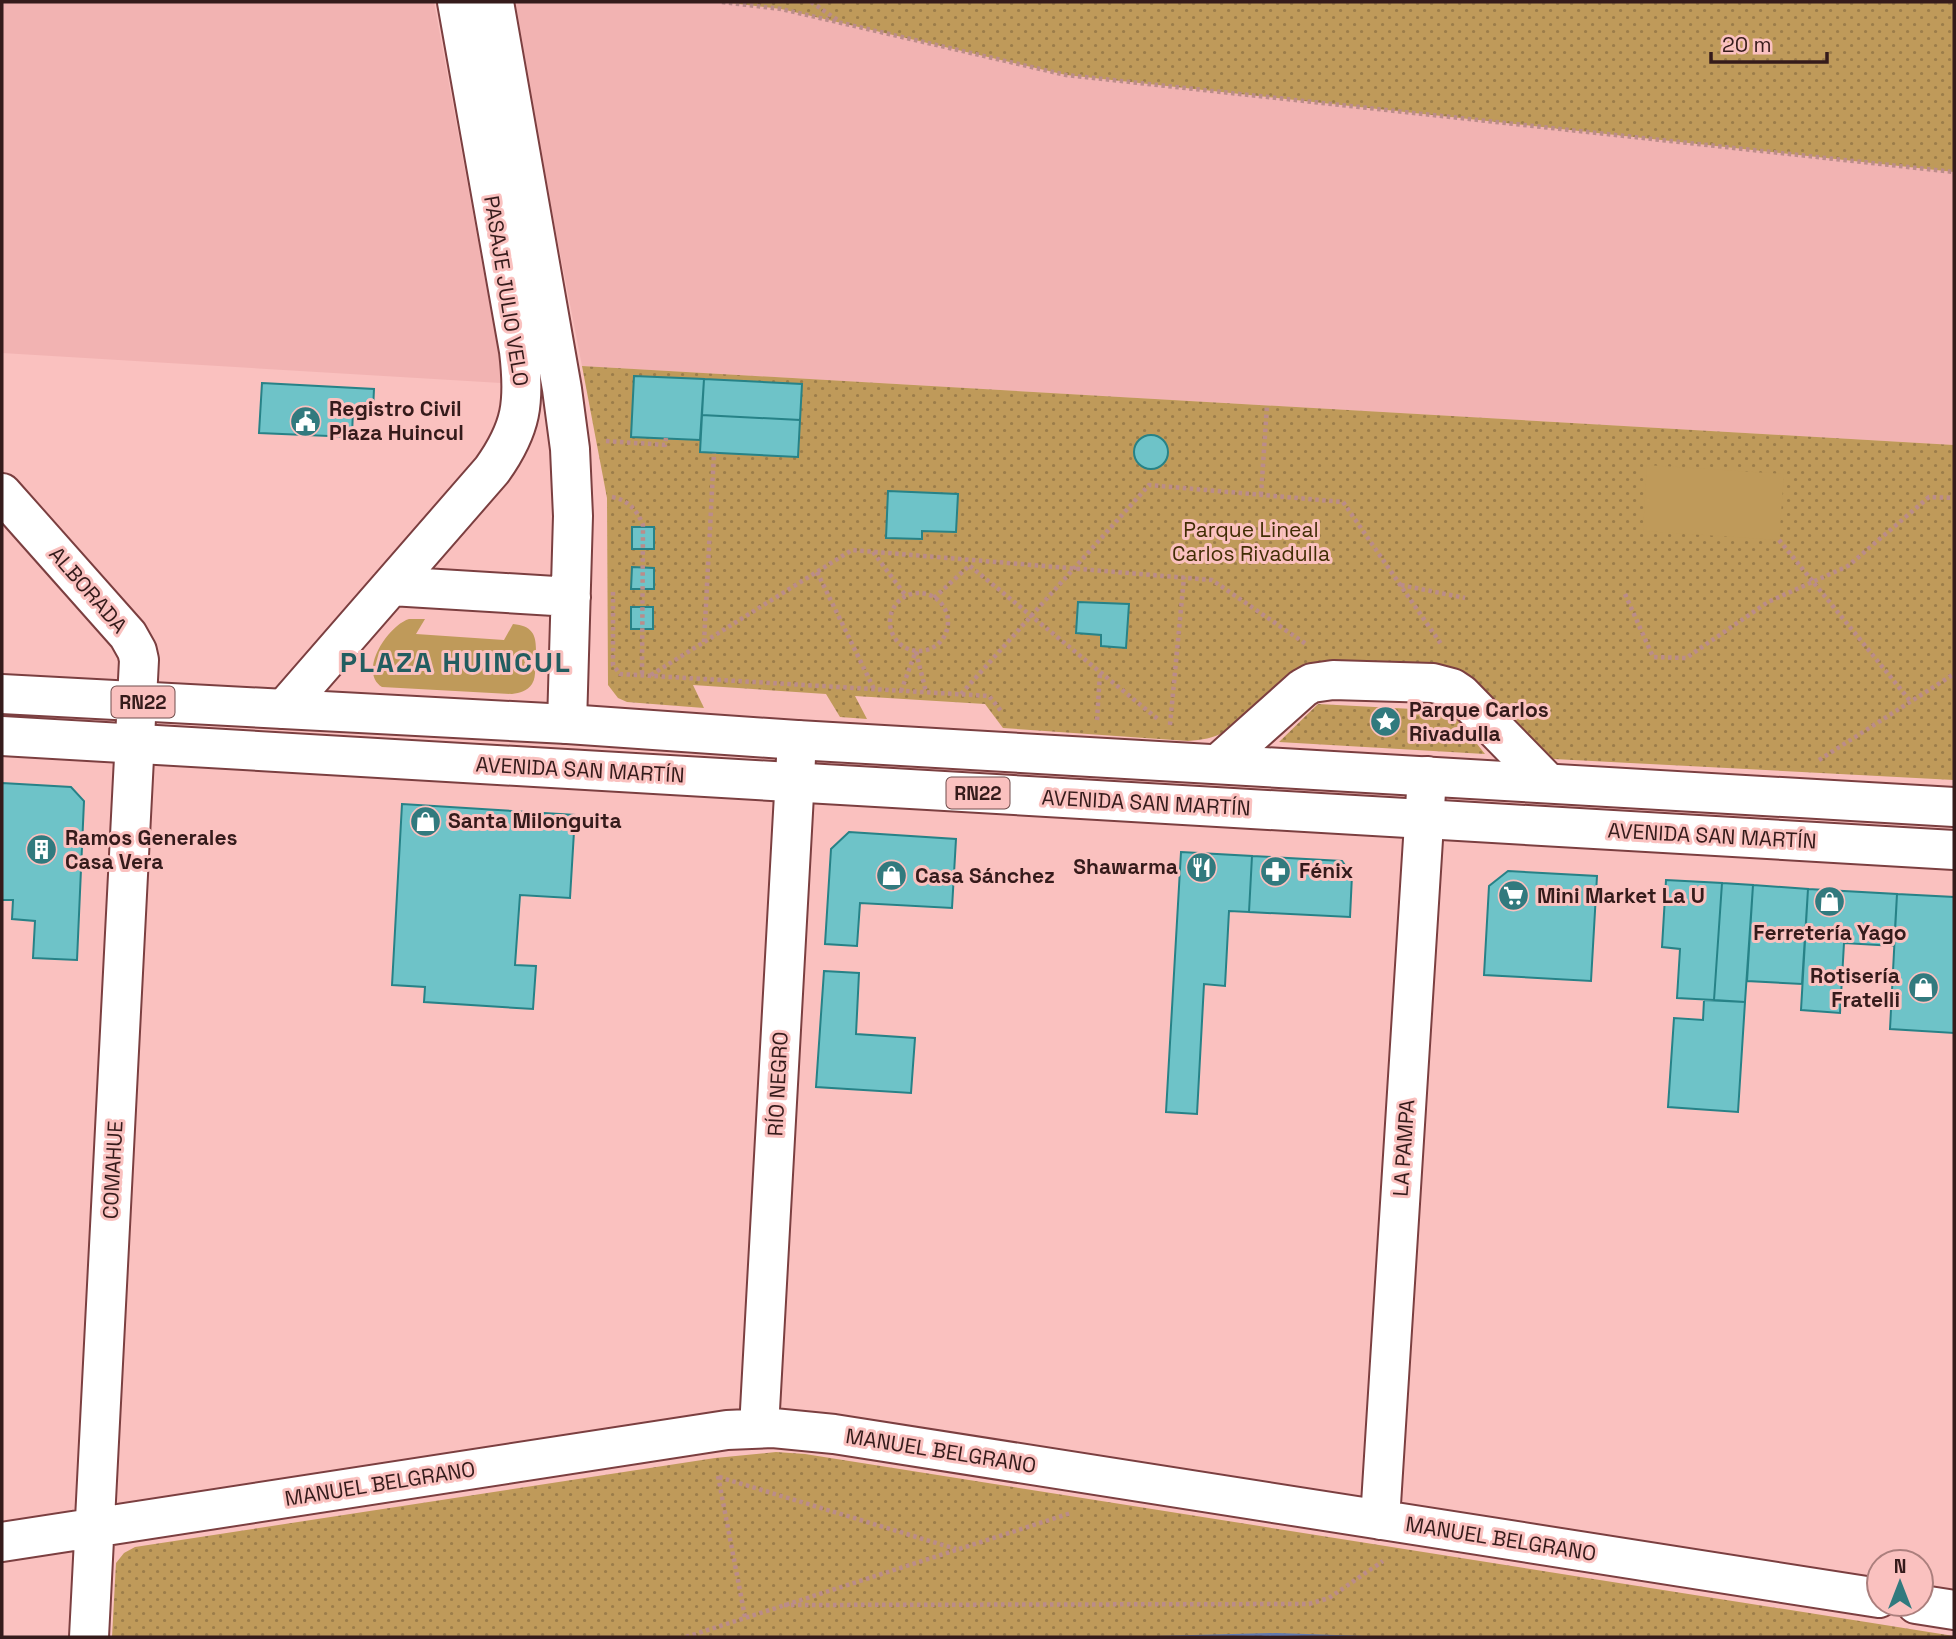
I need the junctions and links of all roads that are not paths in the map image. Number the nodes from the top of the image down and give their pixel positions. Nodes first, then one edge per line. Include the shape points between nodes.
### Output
1 (457, 2) edge
2 (494, 2) edge
3 (2, 493) edge
4 (391, 586) junction
5 (571, 597) junction
6 (2, 694) edge
7 (137, 702) junction
8 (284, 709) junction
9 (567, 724) junction
10 (2, 736) edge
11 (797, 740) junction
12 (135, 744) junction
13 (1217, 764) junction
14 (1427, 776) junction
15 (794, 782) junction
16 (1548, 783) junction
17 (1954, 807) edge
18 (1424, 819) junction
19 (1954, 850) edge
20 (759, 1428) junction
21 (95, 1528) junction
22 (1379, 1537) junction
23 (2, 1542) edge
24 (1865, 1596) edge
25 (1935, 1607) edge
26 (1954, 1610) edge
27 (89, 1637) edge

1 - 4 main road, PASAJE JULIO VELO via 519,351 521,408 511,441 492,470
2 - 5 main road, PASAJE JULIO VELO via 567,418 573,481
3 - 7 main road, ALBORADA via 128,635 139,660
4 - 5 main road
4 - 8 main road, PASAJE JULIO VELO
5 - 9 main road, PASAJE JULIO VELO
6 - 7 main road, AVENIDA SAN MARTÍN / RN22
7 - 8 main road, AVENIDA SAN MARTÍN / RN22
7 - 12 main road, COMAHUE
8 - 9 main road, AVENIDA SAN MARTÍN / RN22
9 - 11 main road, AVENIDA SAN MARTÍN / RN22
10 - 12 main road, AVENIDA SAN MARTÍN / RN22
11 - 13 main road, AVENIDA SAN MARTÍN / RN22
11 - 15 main road, RÍO NEGRO
12 - 15 main road, AVENIDA SAN MARTÍN / RN22
12 - 21 main road, COMAHUE
13 - 14 main road, AVENIDA SAN MARTÍN / RN22
13 - 16 main road via 1312,683 1433,683 1461,694
14 - 16 main road, AVENIDA SAN MARTÍN / RN22
14 - 18 main road, LA PAMPA
15 - 18 main road, AVENIDA SAN MARTÍN / RN22
15 - 20 main road, RÍO NEGRO
16 - 17 main road, AVENIDA SAN MARTÍN / RN22
18 - 19 main road, AVENIDA SAN MARTÍN / RN22
18 - 22 main road, LA PAMPA
20 - 21 main road, MANUEL BELGRANO
20 - 22 main road, MANUEL BELGRANO via 834,1434
21 - 23 main road, MANUEL BELGRANO
21 - 27 main road, COMAHUE
22 - 24 main road, MANUEL BELGRANO
25 - 26 main road

